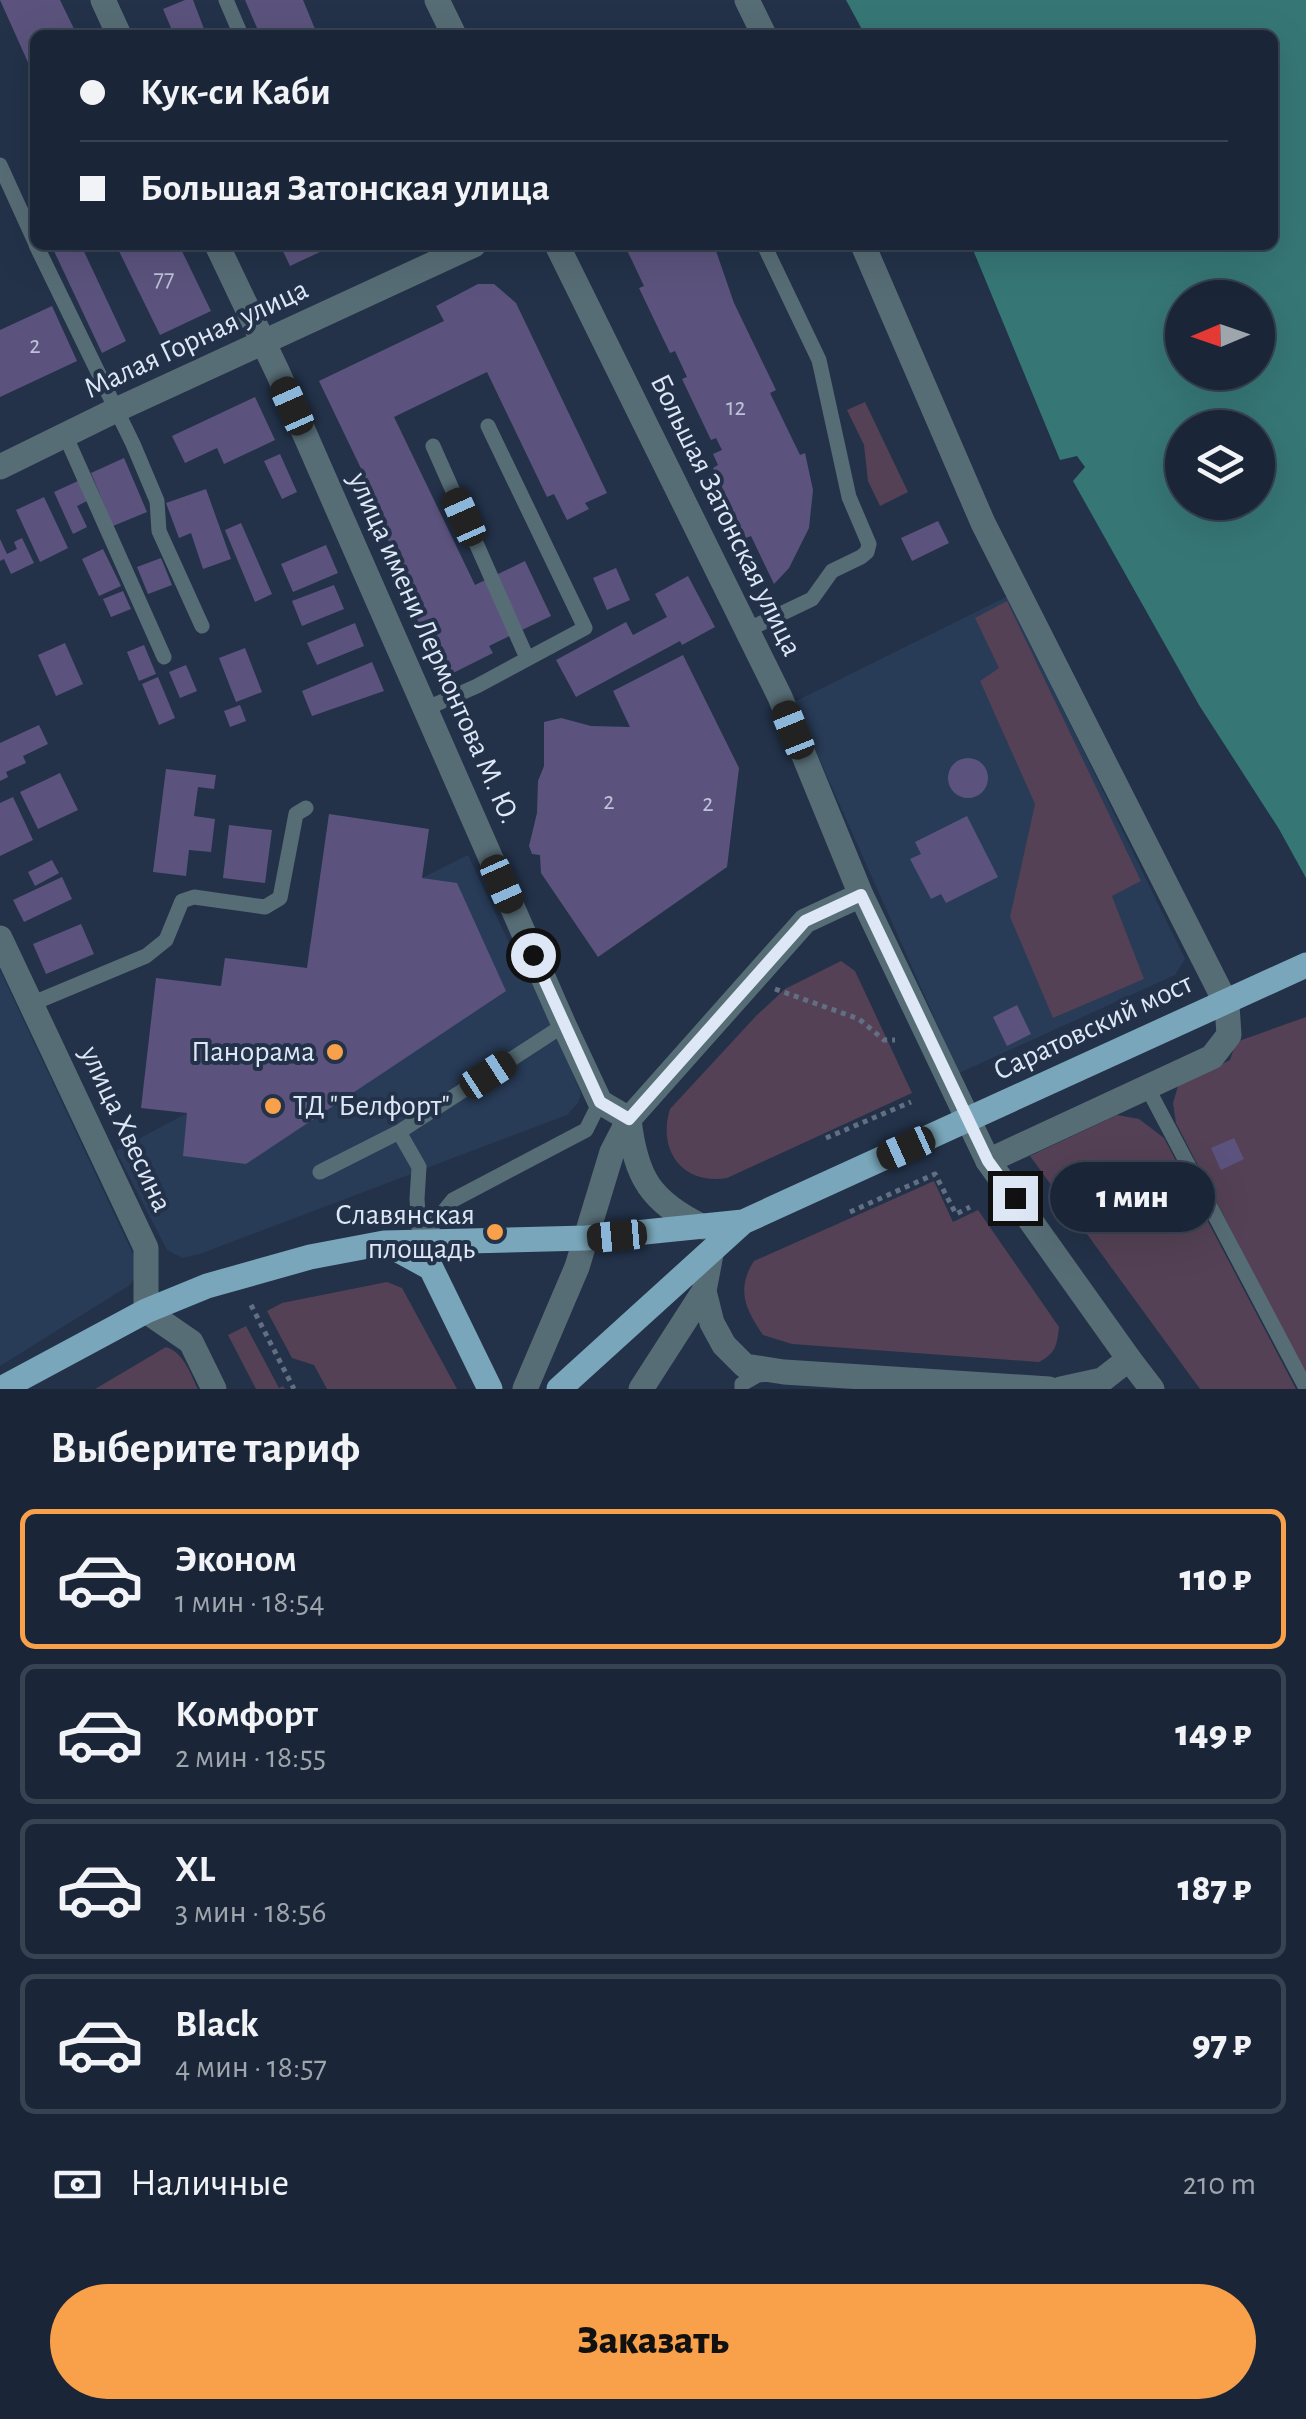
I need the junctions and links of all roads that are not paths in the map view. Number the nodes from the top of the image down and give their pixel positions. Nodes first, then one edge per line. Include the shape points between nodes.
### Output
1 (226, 0) edge
2 (437, 0) edge
3 (747, 0) edge
4 (106, 1) edge
5 (118, 30) edge
6 (239, 30) edge
7 (452, 30) edge
8 (762, 30) edge
9 (0, 165) edge
10 (30, 231) edge
11 (39, 250) edge
12 (220, 250) edge
13 (463, 250) edge
14 (560, 250) edge
15 (766, 250) edge
16 (866, 250) edge
17 (262, 342) junction
18 (116, 410) junction
19 (488, 426) dead end
20 (66, 437) junction
21 (434, 446) dead end
22 (0, 468) edge
23 (202, 626) dead end
24 (747, 630) junction
25 (164, 658) dead end
26 (527, 658) junction
27 (425, 709) junction
28 (306, 808) dead end
29 (861, 895) junction
30 (0, 938) edge
31 (1306, 966) edge
32 (31, 1004) junction
33 (564, 1025) junction
34 (1147, 1087) junction
35 (600, 1102) junction
36 (629, 1119) junction
37 (398, 1132) junction
38 (988, 1161) junction
39 (320, 1172) dead end
40 (743, 1222) junction
41 (704, 1226) junction
42 (586, 1238) junction
43 (420, 1240) junction
44 (384, 1243) junction
45 (711, 1254) junction
46 (704, 1291) junction
47 (146, 1311) junction
48 (1129, 1359) junction
49 (784, 1372) junction
50 (1306, 1388) edge
51 (1, 1389) edge
52 (214, 1389) edge
53 (490, 1389) edge
54 (526, 1389) edge
55 (559, 1389) edge
56 (641, 1389) edge
57 (742, 1389) edge
58 (1049, 1389) edge
59 (1061, 1389) edge
60 (1152, 1389) edge

1 - 6 lane
2 - 7 street
3 - 8 street
4 - 5 street
9 - 10 lane
11 - 18 lane
12 - 17 street, улица имени Лермонтова М. Ю.
13 - 17 street, Малая Горная улица
14 - 24 street, Большая Затонская улица
15 - 24 lane via 818,360 849,497 869,544 861,557 832,570 812,599
16 - 34 street via 983,524 1228,1005 1228,1035 1212,1058
17 - 18 street, Малая Горная улица
17 - 27 street, улица имени Лермонтова М. Ю.
18 - 20 street, Малая Горная улица
18 - 23 lane
19 - 26 lane via 585,628
20 - 22 street, Малая Горная улица
20 - 25 lane
21 - 26 lane
24 - 29 street, Большая Затонская улица
26 - 27 lane
27 - 33 street, улица имени Лермонтова М. Ю.
28 - 32 lane via 296,814 274,904 182,901 166,940 146,956
29 - 36 street via 805,921
29 - 38 street, Большая Затонская улица
30 - 32 street, улица Хвесина
31 - 40 main road, Саратовский мост
32 - 47 street, улица Хвесина via 146,1248
33 - 35 street, улица имени Лермонтова М. Ю.
33 - 37 lane
34 - 38 street
34 - 50 lane
35 - 36 street
35 - 43 lane via 586,1130 453,1200
36 - 41 street via 633,1157 646,1184 676,1214
36 - 42 street
37 - 39 lane
37 - 43 lane via 419,1166
38 - 48 street, Большая Затонская улица
40 - 41 main road
40 - 45 main road
41 - 42 main road
42 - 43 main road
42 - 54 street
43 - 44 main road
44 - 47 main road via 264,1268
44 - 53 main road via 430,1268
45 - 46 street
45 - 55 main road
46 - 49 street via 724,1345 745,1366
46 - 56 street
47 - 51 main road
47 - 52 street via 192,1342
48 - 59 street via 1102,1380
48 - 60 street, Большая Затонская улица
49 - 57 lane via 758,1375
49 - 58 street

